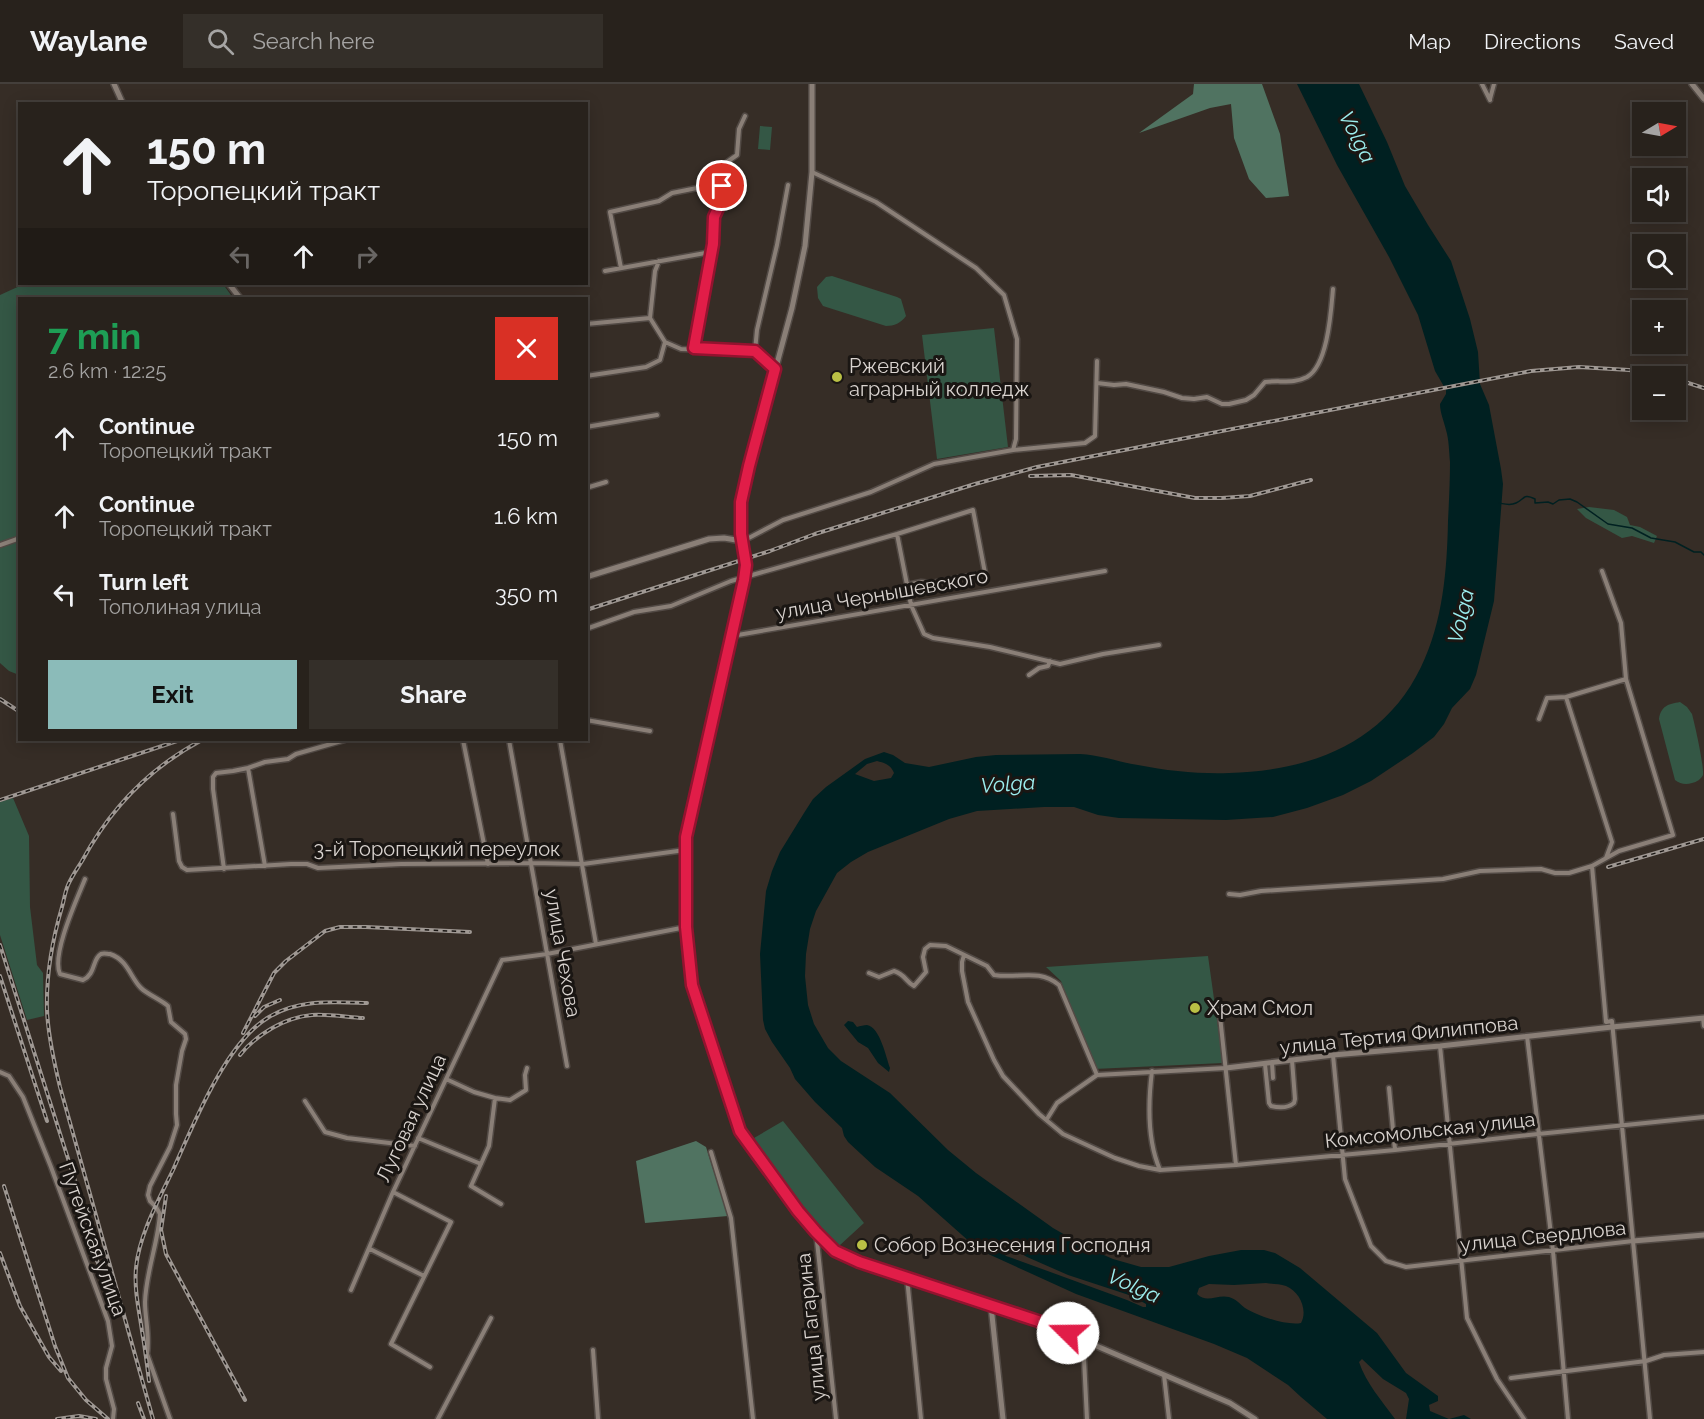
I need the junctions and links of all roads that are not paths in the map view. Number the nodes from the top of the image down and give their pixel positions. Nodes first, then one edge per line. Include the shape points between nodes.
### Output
1 (114, 84) edge
2 (812, 84) edge
3 (1482, 84) edge
4 (1494, 84) edge
5 (1694, 85) edge
6 (1704, 99) edge
7 (122, 102) edge
8 (745, 116) dead end
9 (812, 172) junction
10 (788, 185) dead end
11 (722, 186) junction
12 (711, 252) junction
13 (659, 261) junction
14 (621, 268) junction
15 (605, 271) dead end
16 (1333, 289) dead end
17 (650, 318) junction
18 (588, 324) edge
19 (665, 342) junction
20 (694, 348) junction
21 (755, 351) junction
22 (1097, 361) dead end
23 (775, 369) junction
24 (588, 376) edge
25 (1097, 383) junction
26 (657, 415) dead end
27 (588, 427) edge
28 (1013, 450) junction
29 (606, 482) dead end
30 (588, 487) edge
31 (897, 534) junction
32 (18, 539) edge
33 (742, 541) junction
34 (0, 545) edge
35 (1105, 571) dead end
36 (1602, 571) dead end
37 (588, 576) edge
38 (745, 577) junction
39 (907, 585) junction
40 (911, 605) junction
41 (588, 628) edge
42 (732, 636) junction
43 (1159, 645) dead end
44 (1050, 661) junction
45 (1029, 675) dead end
46 (1626, 679) junction
47 (1566, 698) junction
48 (1539, 719) dead end
49 (588, 720) edge
50 (650, 731) dead end
51 (342, 741) edge
52 (463, 741) edge
53 (509, 741) edge
54 (560, 741) edge
55 (248, 768) junction
56 (173, 814) dead end
57 (685, 850) junction
58 (1606, 858) junction
59 (532, 863) junction
60 (488, 864) junction
61 (583, 864) junction
62 (265, 866) junction
63 (1592, 866) junction
64 (224, 868) junction
65 (84, 879) dead end
66 (1229, 894) dead end
67 (686, 927) junction
68 (596, 944) junction
69 (547, 954) junction
70 (964, 955) junction
71 (869, 973) dead end
72 (1218, 1007) dead end
73 (1704, 1018) edge
74 (1612, 1025) junction
75 (1704, 1026) edge
76 (1527, 1036) junction
77 (1440, 1046) junction
78 (1333, 1055) junction
79 (1292, 1060) junction
80 (1268, 1063) junction
81 (567, 1066) dead end
82 (528, 1068) dead end
83 (1226, 1068) junction
84 (1152, 1071) junction
85 (0, 1072) edge
86 (1097, 1075) junction
87 (1273, 1078) dead end
88 (446, 1079) junction
89 (1389, 1088) dead end
90 (495, 1098) junction
91 (305, 1101) dead end
92 (1704, 1117) edge
93 (1047, 1119) junction
94 (1621, 1126) junction
95 (1538, 1134) junction
96 (418, 1138) junction
97 (1450, 1144) junction
98 (415, 1146) junction
99 (1395, 1150) junction
100 (711, 1152) dead end
101 (1343, 1155) junction
102 (481, 1164) junction
103 (1236, 1165) junction
104 (1160, 1170) junction
105 (393, 1192) junction
106 (501, 1204) dead end
107 (816, 1232) junction
108 (1704, 1235) edge
109 (1633, 1241) junction
110 (370, 1249) junction
111 (1552, 1251) junction
112 (1462, 1261) junction
113 (424, 1276) junction
114 (907, 1278) junction
115 (351, 1290) dead end
116 (991, 1306) junction
117 (491, 1318) dead end
118 (1083, 1339) junction
119 (593, 1350) dead end
120 (1704, 1352) edge
121 (1646, 1361) junction
122 (430, 1367) dead end
123 (1563, 1371) junction
124 (1164, 1374) junction
125 (1511, 1378) dead end
126 (113, 1419) edge
127 (170, 1419) edge
128 (438, 1419) edge
129 (598, 1419) edge
130 (753, 1419) edge
131 (836, 1419) edge
132 (921, 1419) edge
133 (1003, 1419) edge
134 (1087, 1419) edge
135 (1169, 1419) edge
136 (1255, 1419) edge
137 (1524, 1419) edge
138 (1568, 1419) edge
139 (1650, 1419) edge

1 - 7 main road
2 - 9 main road
3 - 4 street via 1490,100
5 - 6 main road
8 - 11 street via 739,129 738,155 727,162
9 - 23 main road via 800,277
9 - 28 street via 876,202 976,268 1004,295 1017,339
10 - 21 street
11 - 12 street
11 - 14 street via 672,193 659,201 610,212
12 - 13 street
12 - 20 street
13 - 14 street
13 - 17 street
14 - 15 street
16 - 25 street via 1322,357 1317,368 1296,381 1265,382 1246,400 1229,404 1207,397 1182,398 1126,384
17 - 18 street
17 - 19 street
19 - 20 street via 681,349
19 - 24 street via 660,360 646,367
20 - 21 street
21 - 23 street
22 - 25 street
23 - 33 main road via 745,482 740,520
25 - 28 street via 1095,436 1085,443
26 - 27 street
28 - 33 street via 933,464 871,492 783,520
29 - 30 street
31 - 38 street
31 - 39 street
31 - 39 street via 973,510 986,573
32 - 34 street
33 - 37 main road via 709,539
33 - 38 main road
35 - 40 street, улица Чернышевского
36 - 46 street via 1620,623
38 - 41 street via 671,606 634,612
38 - 42 main road
39 - 40 street
40 - 42 street, улица Чернышевского
40 - 44 street via 924,634 933,638
42 - 57 main road
43 - 44 street via 1069,663
44 - 45 street via 1048,666
46 - 47 street
46 - 58 street via 1673,835
47 - 48 street via 1547,698
47 - 58 street via 1612,842
49 - 50 street
51 - 55 street
52 - 60 street
53 - 59 street, улица Чехова
54 - 61 street
55 - 62 street
55 - 64 street via 216,773 213,777
56 - 64 street, 3-й Торопецкий переулок via 182,867
57 - 61 street, 3-й Торопецкий переулок
57 - 67 main road
58 - 63 street
59 - 60 street, 3-й Торопецкий переулок
59 - 61 street, 3-й Торопецкий переулок
59 - 69 street, улица Чехова
60 - 62 street, 3-й Торопецкий переулок
61 - 68 street
62 - 64 street, 3-й Торопецкий переулок
63 - 66 street via 1569,873 1541,869 1480,871 1443,879
63 - 74 street via 1606,1022 1612,1021
65 - 127 street via 66,924 60,974 83,980 92,974 98,956 107,953 117,957 141,988 168,1006 171,1022 186,1039 176,1085 177,1125 148,1195 160,1214 145,1304 147,1354
67 - 68 street
67 - 107 main road via 692,985 740,1131
68 - 69 street
69 - 81 street, улица Чехова
69 - 88 street, Луговая улица via 502,960
70 - 71 street via 946,946 930,945 923,957 926,972 914,986 894,971 879,977
70 - 86 street via 987,966 994,975 1042,975 1059,985
70 - 93 street, Комсомольская улица via 963,985 994,1060 1003,1076
72 - 83 street
73 - 74 main road, улица Тертия Филиппова
73 - 75 street
74 - 76 main road, улица Тертия Филиппова
74 - 94 street
76 - 77 main road, улица Тертия Филиппова
76 - 95 street
77 - 78 main road, улица Тертия Филиппова
77 - 97 street
78 - 79 main road, улица Тертия Филиппова
78 - 101 street
79 - 80 main road, улица Тертия Филиппова
79 - 80 street via 1295,1099 1290,1106 1271,1107
80 - 83 main road, улица Тертия Филиппова
80 - 87 street
82 - 90 street via 526,1090 510,1100
83 - 84 street, улица Тертия Филиппова
83 - 103 street
84 - 86 street, улица Тертия Филиппова
84 - 104 street via 1151,1125
85 - 126 street, Путейская улица via 9,1076 23,1097 108,1321 112,1346 106,1379
86 - 93 street via 1058,1103
88 - 90 street
88 - 96 street, Луговая улица
89 - 99 street
90 - 102 street via 489,1146
91 - 98 street via 325,1132
92 - 94 street, Комсомольская улица
93 - 104 street, Комсомольская улица via 1063,1134 1115,1158
94 - 95 street, Комсомольская улица
94 - 109 street
95 - 97 street, Комсомольская улица
95 - 111 street
96 - 98 street, Луговая улица
96 - 102 street
97 - 99 street, Комсомольская улица
97 - 112 street
98 - 105 street, Луговая улица
99 - 101 street, Комсомольская улица
100 - 130 street via 732,1218
101 - 103 street, Комсомольская улица
101 - 112 street, улица Свердлова via 1345,1179 1371,1246 1386,1261 1406,1267
102 - 106 street via 471,1186
103 - 104 street, Комсомольская улица
105 - 110 street, Луговая улица
105 - 113 street via 451,1222
107 - 114 main road via 835,1251
107 - 131 street, улица Гагарина
108 - 109 main road, улица Свердлова
109 - 111 street, улица Свердлова
109 - 121 street
110 - 113 street
110 - 115 street, Луговая улица
111 - 112 street, улица Свердлова
111 - 123 street
112 - 137 street via 1467,1318 1497,1379
113 - 122 street via 391,1344
114 - 116 main road
114 - 132 street
116 - 118 main road
116 - 133 main road
117 - 128 street
118 - 124 main road
118 - 134 street
119 - 129 street
120 - 121 street via 1664,1355
121 - 123 street
121 - 139 street
123 - 125 street
123 - 138 street
124 - 135 street
124 - 136 main road via 1230,1403

